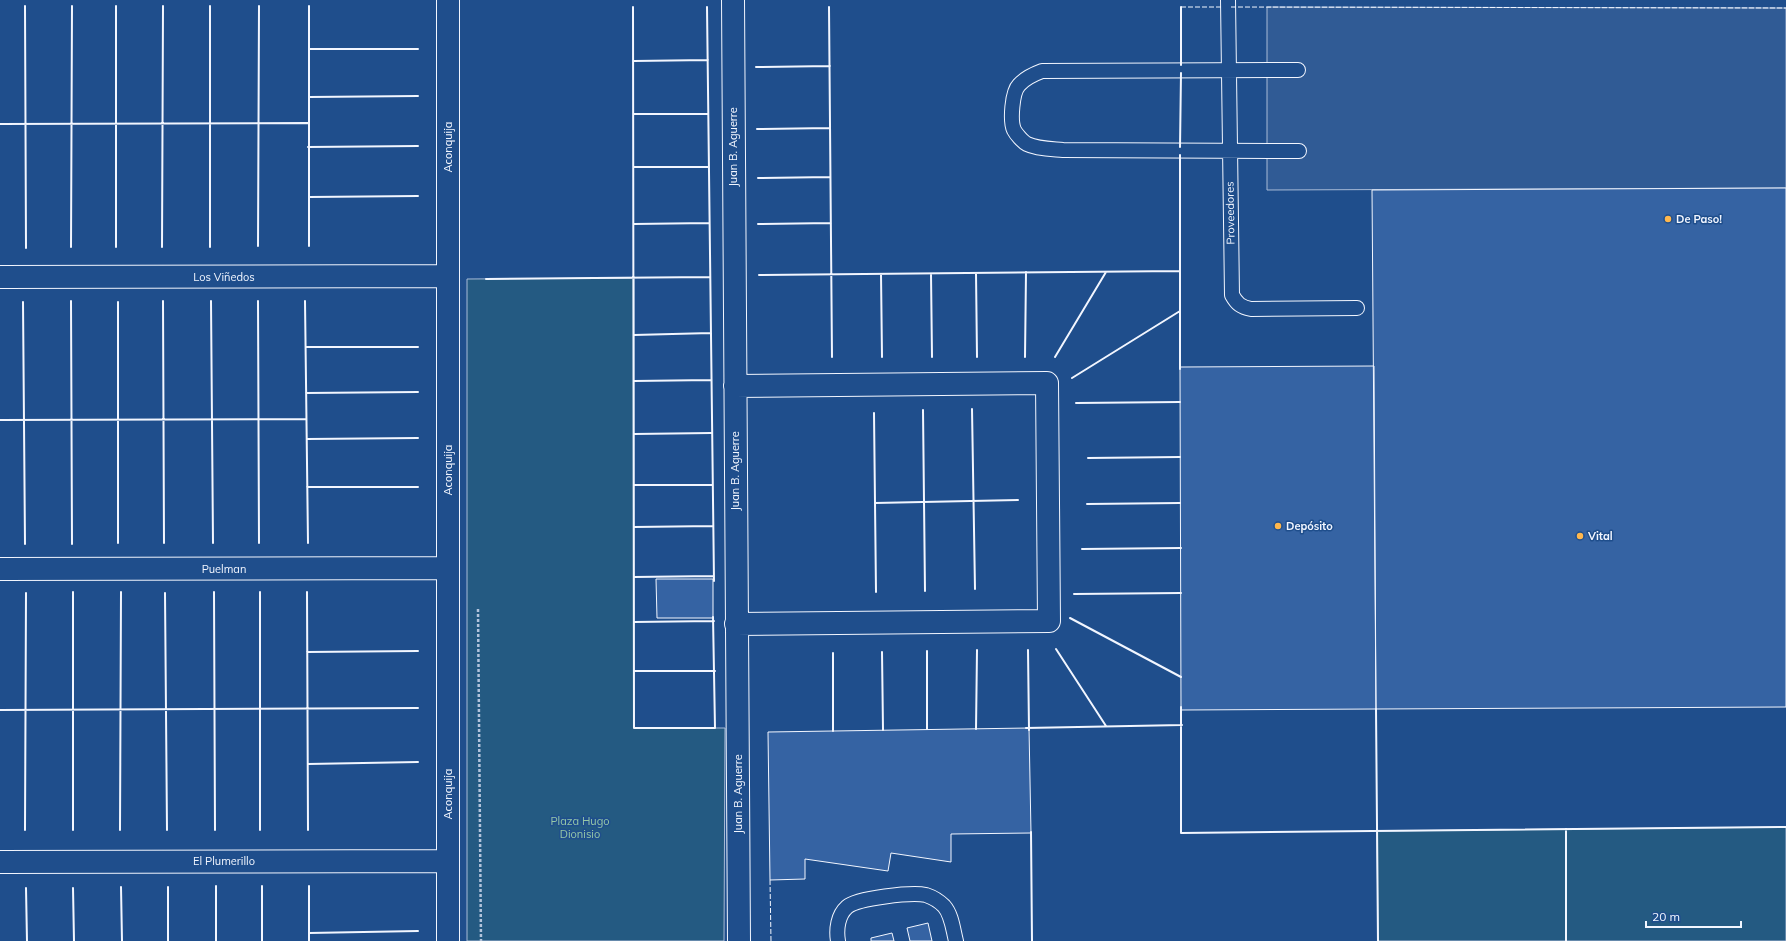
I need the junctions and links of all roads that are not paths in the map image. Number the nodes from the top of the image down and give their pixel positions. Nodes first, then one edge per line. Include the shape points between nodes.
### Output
1 (448, 0) edge
2 (733, 0) edge
3 (1228, 0) edge
4 (1228, 70) junction
5 (1298, 70) dead end
6 (1229, 151) junction
7 (1299, 151) dead end
8 (447, 276) junction
9 (0, 277) edge
10 (1357, 308) dead end
11 (735, 386) junction
12 (448, 568) junction
13 (0, 570) edge
14 (736, 624) junction
15 (448, 861) junction
16 (0, 862) edge
17 (448, 941) edge
18 (739, 941) edge
19 (838, 941) edge
20 (956, 941) edge

1 - 8 street, Aconquija
2 - 11 street, Juan B. Aguerre
3 - 4 lane, Proveedores
4 - 5 lane
4 - 6 lane, Proveedores
4 - 6 lane via 1042,71 1028,77 1017,86 1012,113 1014,130 1026,144 1042,148
6 - 7 lane
6 - 10 lane, Proveedores via 1230,287 1236,303 1251,308
8 - 9 street, Los Viñedos
8 - 12 street, Aconquija
11 - 14 street, Juan B. Aguerre
11 - 14 street via 1047,383 1049,621
12 - 13 street, Puelman
12 - 15 street, Aconquija
14 - 18 street, Juan B. Aguerre
15 - 16 street, El Plumerillo
15 - 17 street, Aconquija
19 - 20 lane via 837,925 847,907 868,899 915,894 936,899 945,907

